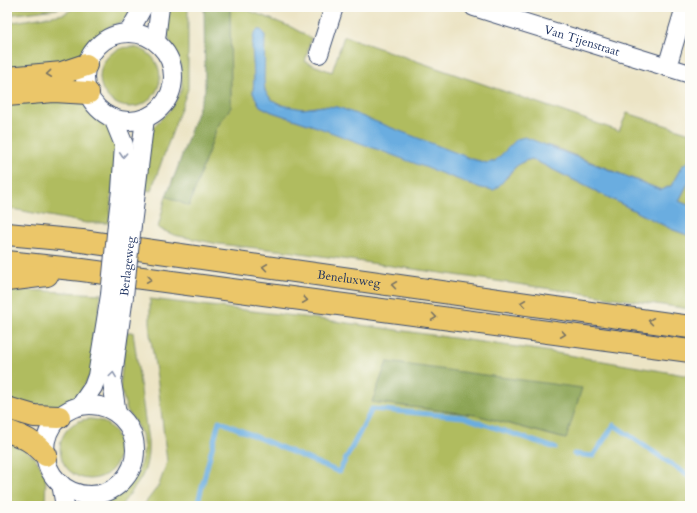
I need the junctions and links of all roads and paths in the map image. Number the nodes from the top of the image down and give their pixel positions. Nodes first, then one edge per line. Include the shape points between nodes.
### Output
1 (143, 7) edge
2 (160, 7) edge
3 (334, 7) edge
4 (474, 7) edge
5 (685, 7) edge
6 (501, 11) edge
7 (128, 32) junction
8 (156, 40) junction
9 (319, 54) dead end
10 (86, 65) junction
11 (667, 67) junction
12 (690, 74) edge
13 (7, 78) edge
14 (88, 93) junction
15 (7, 95) edge
16 (113, 118) junction
17 (145, 118) junction
18 (7, 219) edge
19 (124, 224) junction
20 (7, 234) edge
21 (82, 241) junction
22 (7, 262) edge
23 (82, 270) junction
24 (7, 280) edge
25 (117, 295) junction
26 (690, 327) edge
27 (690, 351) edge
28 (80, 406) junction
29 (7, 408) edge
30 (117, 414) junction
31 (59, 417) junction
32 (7, 431) edge
33 (46, 455) junction
34 (61, 484) junction
35 (91, 500) edge
36 (65, 506) edge

1 - 7 street
2 - 8 street
3 - 9 street
4 - 6 street, Van Tijenstraat
5 - 11 street
6 - 11 street, Van Tijenstraat
7 - 8 street via 143,34
7 - 10 street via 114,34 102,41 92,52
8 - 17 street via 171,59 174,82 165,104
10 -> 13 highway via 62,73
10 - 14 street
11 - 12 street, Van Tijenstraat
14 - 15 highway via 54,91
14 - 16 street via 98,108
16 - 17 street via 129,121
16 -> 19 street, Berlageweg via 124,145 121,190
17 - 19 street, Berlageweg
18 - 21 highway
19 - 25 street, Berlageweg, bridge
20 - 21 highway, Beneluxweg
26 -> 21 highway, Beneluxweg
22 - 23 highway
23 - 24 highway
23 -> 27 highway
25 - 28 street, Berlageweg via 97,376
30 -> 25 street, Berlageweg via 112,382
28 - 30 street via 100,406
28 - 31 street
29 - 31 highway via 34,416
30 - 35 street via 132,436 132,462 129,471 117,484
31 - 33 street via 48,432
32 - 33 highway via 22,436
33 - 34 street via 53,476
34 - 35 street
34 - 36 street

